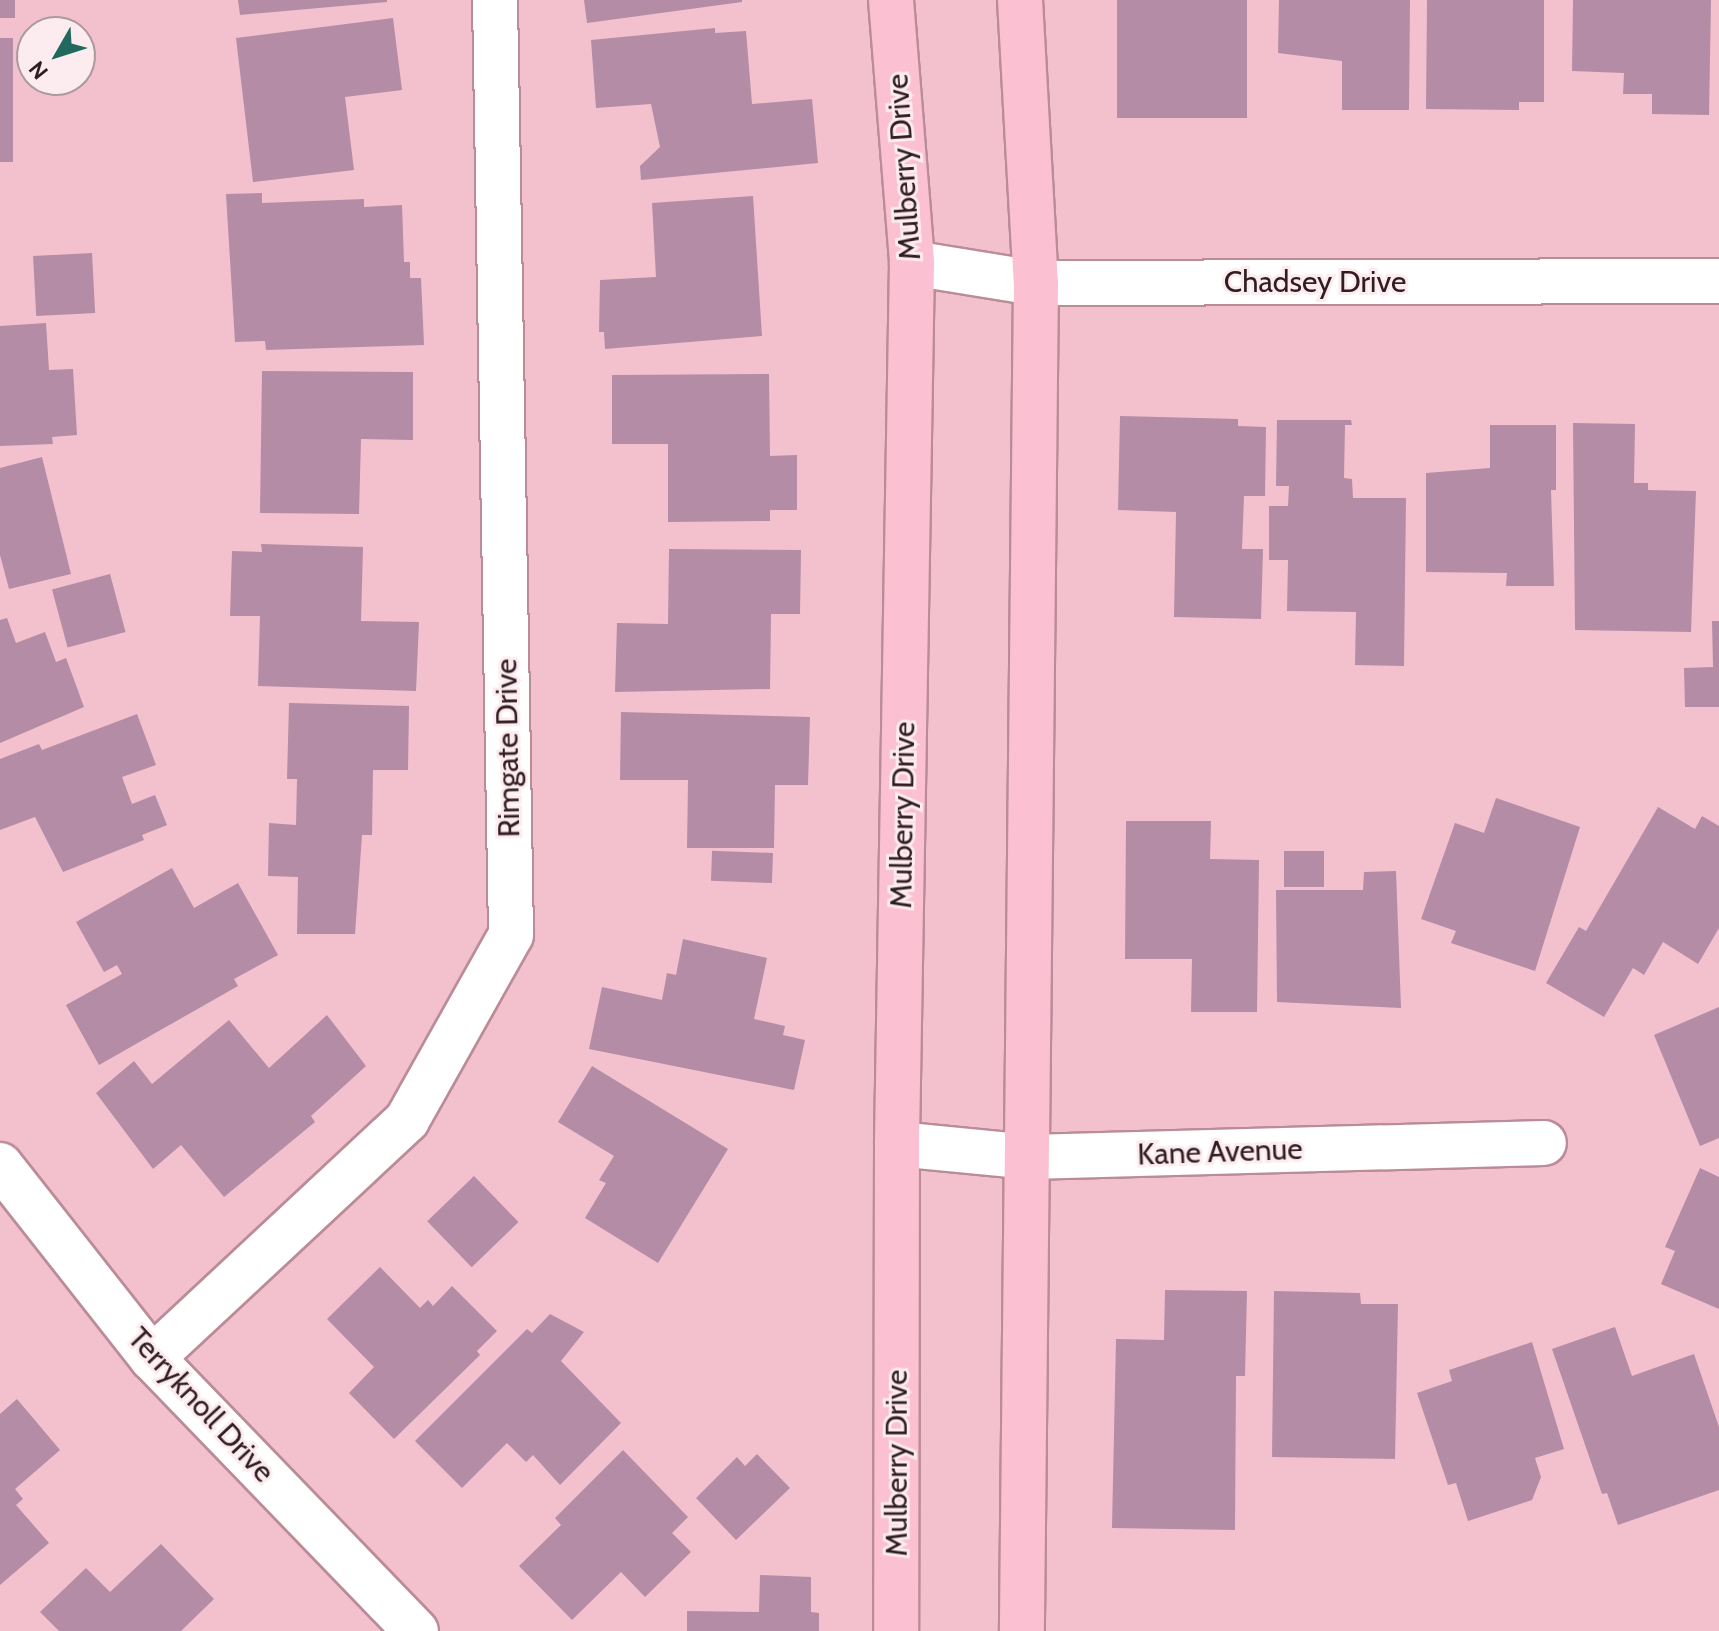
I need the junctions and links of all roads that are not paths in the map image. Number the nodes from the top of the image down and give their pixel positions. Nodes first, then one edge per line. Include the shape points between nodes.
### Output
1 (495, 0) edge
2 (891, 0) edge
3 (1020, 0) edge
4 (912, 263) junction
5 (1719, 281) edge
6 (1036, 283) junction
7 (1544, 1143) dead end
8 (897, 1144) junction
9 (1029, 1157) junction
10 (0, 1165) edge
11 (152, 1358) junction
12 (416, 1631) edge
13 (896, 1631) edge
14 (1022, 1631) edge

1 - 11 street, Rimgate Drive via 511,935 407,1120
2 - 4 main road, Mulberry Drive
3 - 6 main road
4 - 6 street, Chadsey Drive
4 - 8 main road, Mulberry Drive
5 - 6 street, Chadsey Drive
6 - 9 main road
7 - 9 street, Kane Avenue
8 - 9 street, Kane Avenue
8 - 13 main road, Mulberry Drive
9 - 14 main road
10 - 11 street, Terryknoll Drive
11 - 12 street, Terryknoll Drive

